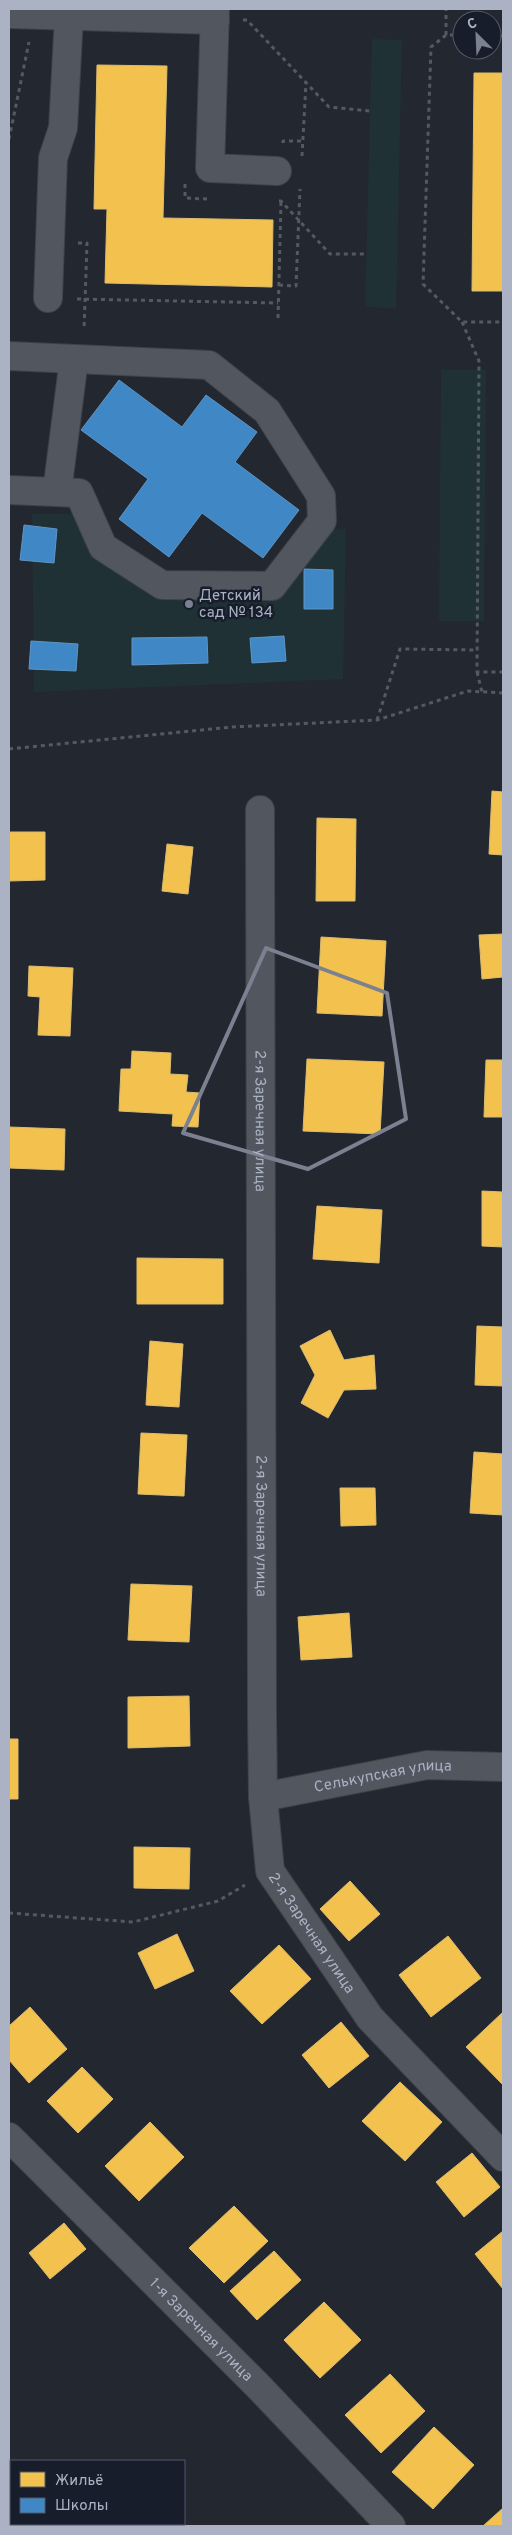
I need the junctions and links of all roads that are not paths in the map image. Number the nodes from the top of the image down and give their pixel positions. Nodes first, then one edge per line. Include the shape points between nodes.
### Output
1 (215, 14) edge
2 (16, 15) edge
3 (69, 16) junction
4 (280, 171) road end
5 (48, 298) road end
6 (9, 356) edge
7 (74, 359) junction
8 (9, 490) edge
9 (57, 492) junction
10 (260, 810) dead end
11 (503, 1767) edge
12 (264, 1796) junction
13 (9, 2137) edge
14 (503, 2157) edge
15 (391, 2526) edge

1 - 3 street
1 - 4 street via 210,168
2 - 3 street
3 - 5 street via 63,128 53,158
6 - 7 street
7 - 9 street
7 - 9 street via 209,365 267,412 322,496 322,521 272,586 162,585 103,547 79,493
8 - 9 street
10 - 12 street, 2-я Заречная улица
11 - 12 street, Селькупская улица via 427,1765
12 - 14 street, 2-я Заречная улица via 270,1871 370,2018
13 - 15 street, 1-я Заречная улица via 258,2386

